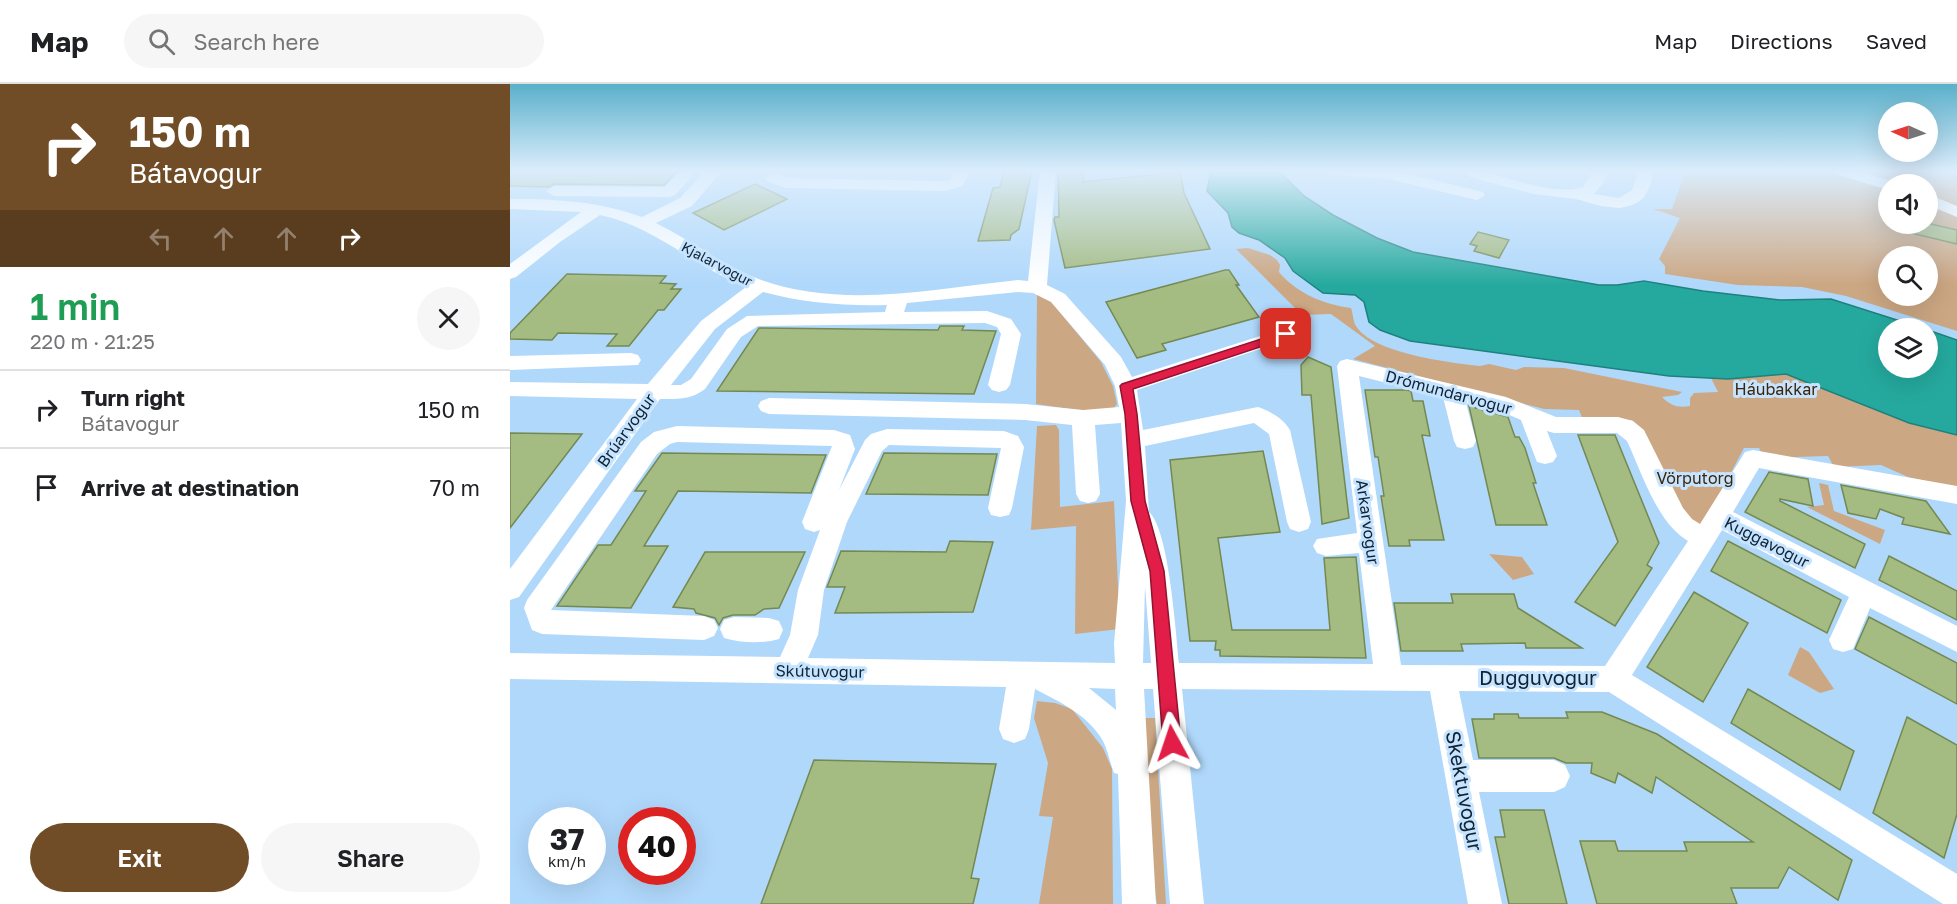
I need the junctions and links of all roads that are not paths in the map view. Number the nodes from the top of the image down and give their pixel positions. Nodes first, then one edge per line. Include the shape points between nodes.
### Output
1 (591, 208) edge
2 (673, 208) edge
3 (1044, 208) edge
4 (1469, 208) edge
5 (597, 209) junction
6 (1467, 212) dead end
7 (642, 223) junction
8 (568, 230) junction
9 (510, 273) edge
10 (759, 286) junction
11 (1037, 288) junction
12 (510, 289) edge
13 (899, 296) junction
14 (893, 318) junction
15 (1286, 334) dead end
16 (631, 360) dead end
17 (510, 363) edge
18 (1347, 366) joint
19 (999, 385) dead end
20 (1126, 386) junction
21 (510, 389) edge
22 (654, 391) junction
23 (1453, 392) junction
24 (769, 406) dead end
25 (1131, 414) junction
26 (1530, 415) junction
27 (1083, 418) junction
28 (1133, 440) junction
29 (1465, 441) dead end
30 (1545, 456) dead end
31 (1088, 494) dead end
32 (1957, 495) edge
33 (1138, 501) junction
34 (1000, 508) dead end
35 (814, 522) dead end
36 (1299, 522) dead end
37 (1711, 527) junction
38 (1371, 542) junction
39 (1326, 546) dead end
40 (510, 589) edge
41 (1864, 592) junction
42 (704, 628) dead end
43 (734, 629) dead end
44 (769, 630) dead end
45 (1843, 640) dead end
46 (1957, 640) edge
47 (510, 666) edge
48 (789, 670) junction
49 (1029, 674) junction
50 (1129, 676) junction
51 (1167, 676) junction
52 (1389, 678) junction
53 (1442, 678) junction
54 (1613, 679) junction
55 (1014, 729) dead end
56 (1461, 776) junction
57 (1554, 776) dead end
58 (1134, 804) junction
59 (1957, 893) edge
60 (1139, 904) edge
61 (1186, 904) edge
62 (1485, 904) edge

1 - 5 street, Kjalarvogur
2 - 7 street
3 - 11 street
4 - 6 street
5 - 7 street, Kjalarvogur
5 - 8 street
7 - 10 street, Kjalarvogur
8 - 9 street
8 - 12 street via 565,238
10 - 13 street, Kjalarvogur via 788,294 839,299
10 - 22 street, Brúarvogur via 708,325
11 - 13 street, Kjalarvogur via 1018,286
11 - 20 street via 1058,298 1114,362
13 - 14 street
14 - 19 street via 987,317 1004,323 1011,334
14 - 22 street via 754,320 734,333 691,389
15 - 20 street
16 - 17 street
18 - 23 street, Drómundarvogur
18 - 38 street, Arkarvogur
20 - 25 street
21 - 22 street
22 - 40 street, Brúarvogur
23 - 26 street, Drómundarvogur
23 - 29 street
24 - 27 street via 1025,412
25 - 27 street
25 - 28 street
26 - 30 street
26 - 37 street, Drómundarvogur via 1554,425 1618,425 1631,431 1683,526
27 - 31 street
28 - 33 street
28 - 36 street via 1258,415 1279,430
32 - 37 street via 1816,473 1754,458
33 - 50 street via 1128,637
33 - 51 street via 1157,571
34 - 48 street via 1013,447 1010,442 887,437 879,440 835,522 812,590 804,635
35 - 42 street via 844,449 842,441 677,434 662,438 649,448 537,608 543,622
37 - 41 street, Kuggavogur
37 - 54 street, Kuggavogur
38 - 39 street
38 - 52 street, Arkarvogur
41 - 45 street
41 - 46 street, Kuggavogur
43 - 44 street
47 - 48 street, Skútuvogur
48 - 49 street, Skútuvogur
49 - 50 street, Skútuvogur
49 - 55 street
49 - 58 street via 1103,714 1122,745
50 - 51 street, Skútuvogur
50 - 58 street
51 - 52 street, Dugguvogur
51 - 61 street
52 - 53 street, Dugguvogur
53 - 54 street, Dugguvogur
53 - 56 street, Skektuvogur
54 - 59 street, Dugguvogur
56 - 57 street
56 - 62 street, Skektuvogur
58 - 60 street

